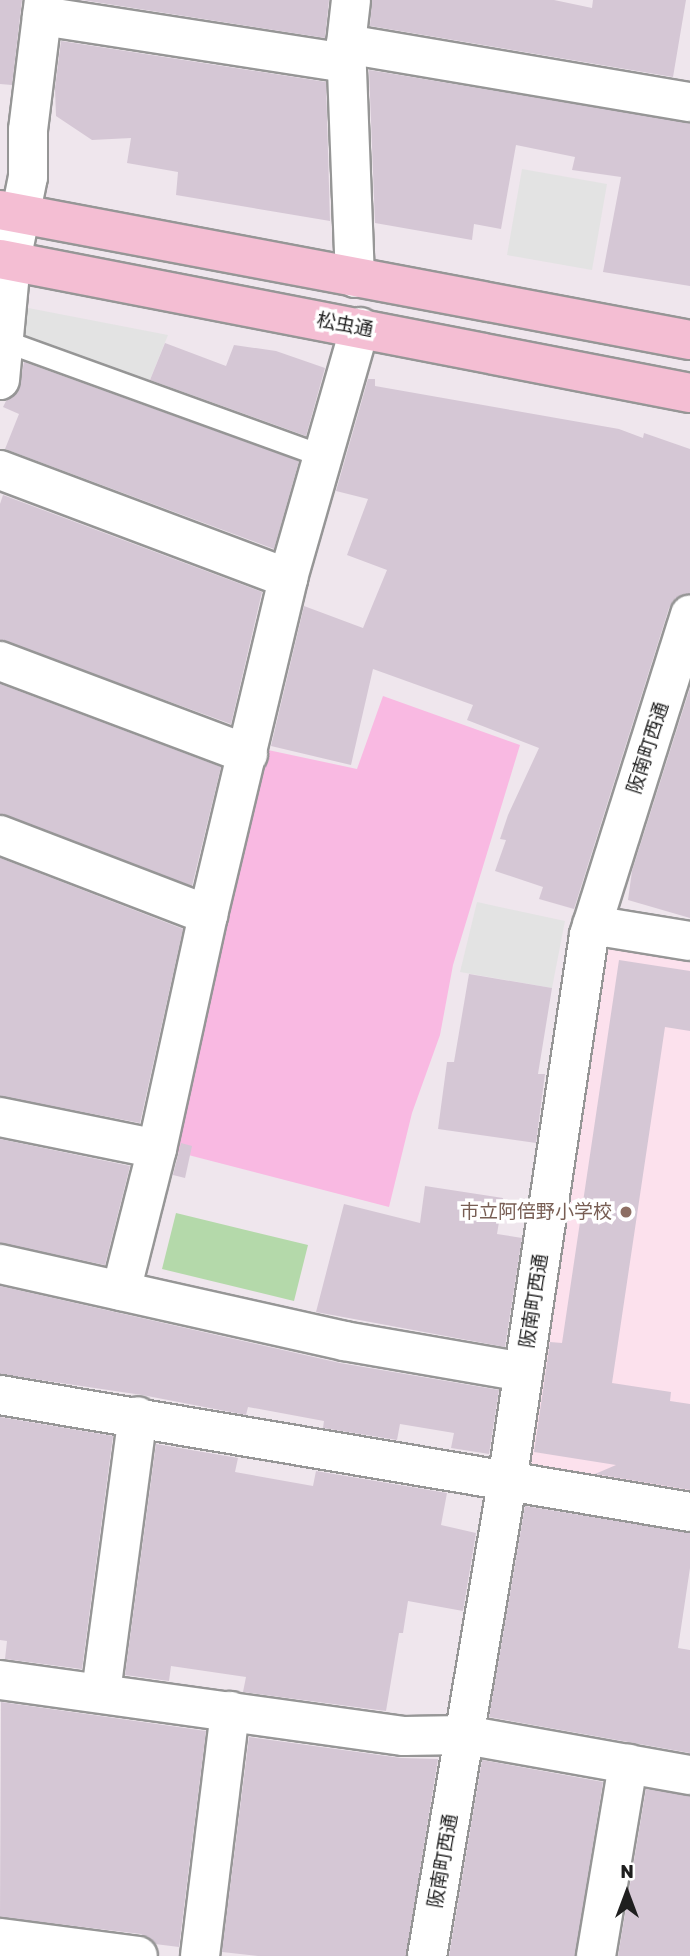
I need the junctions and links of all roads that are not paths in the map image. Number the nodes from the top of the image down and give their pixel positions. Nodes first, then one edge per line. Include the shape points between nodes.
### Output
1 (351, 0) edge
2 (43, 8) edge
3 (346, 54) junction
4 (690, 102) edge
5 (14, 124) edge
6 (10, 211) edge
7 (6, 260) edge
8 (355, 278) junction
9 (360, 327) junction
10 (690, 340) edge
11 (5, 341) junction
12 (0, 380) edge
13 (690, 393) edge
14 (322, 456) junction
15 (0, 470) edge
16 (288, 578) junction
17 (690, 615) edge
18 (0, 662) edge
19 (248, 754) junction
20 (0, 835) edge
21 (208, 915) junction
22 (592, 925) junction
23 (690, 941) edge
24 (0, 1118) edge
25 (157, 1149) junction
26 (0, 1264) edge
27 (121, 1291) junction
28 (523, 1372) junction
29 (0, 1395) edge
30 (138, 1416) junction
31 (507, 1482) junction
32 (690, 1512) edge
33 (0, 1680) edge
34 (101, 1692) junction
35 (230, 1712) junction
36 (465, 1735) junction
37 (628, 1763) junction
38 (690, 1774) edge
39 (0, 1938) edge
40 (138, 1956) edge
41 (200, 1956) edge
42 (427, 1956) edge
43 (596, 1956) edge

1 - 3 street
2 - 3 street
2 - 5 street
3 - 4 street
3 - 8 street
5 - 6 street via 28,177
6 - 7 street
6 - 8 street
7 - 9 street, 松虫通
7 - 11 street
8 - 10 street
9 - 13 street, 松虫通
9 - 14 street
11 - 12 street
11 - 14 lane
14 - 16 street
15 - 16 street
16 - 19 street
17 - 22 street, 阪南町西通
18 - 19 street
19 - 21 street
20 - 21 street
21 - 25 street
22 - 23 street
22 - 28 street, 阪南町西通
24 - 25 street
25 - 27 street
26 - 27 street
27 - 28 street via 344,1341
28 - 31 street, 阪南町西通
29 - 30 street
30 - 31 street
30 - 34 street
31 - 32 street
31 - 36 street, 阪南町西通
33 - 34 street
34 - 35 street
35 - 36 street via 404,1736
35 - 41 street
36 - 37 street
36 - 42 street, 阪南町西通
37 - 38 street
37 - 43 street
39 - 40 street

